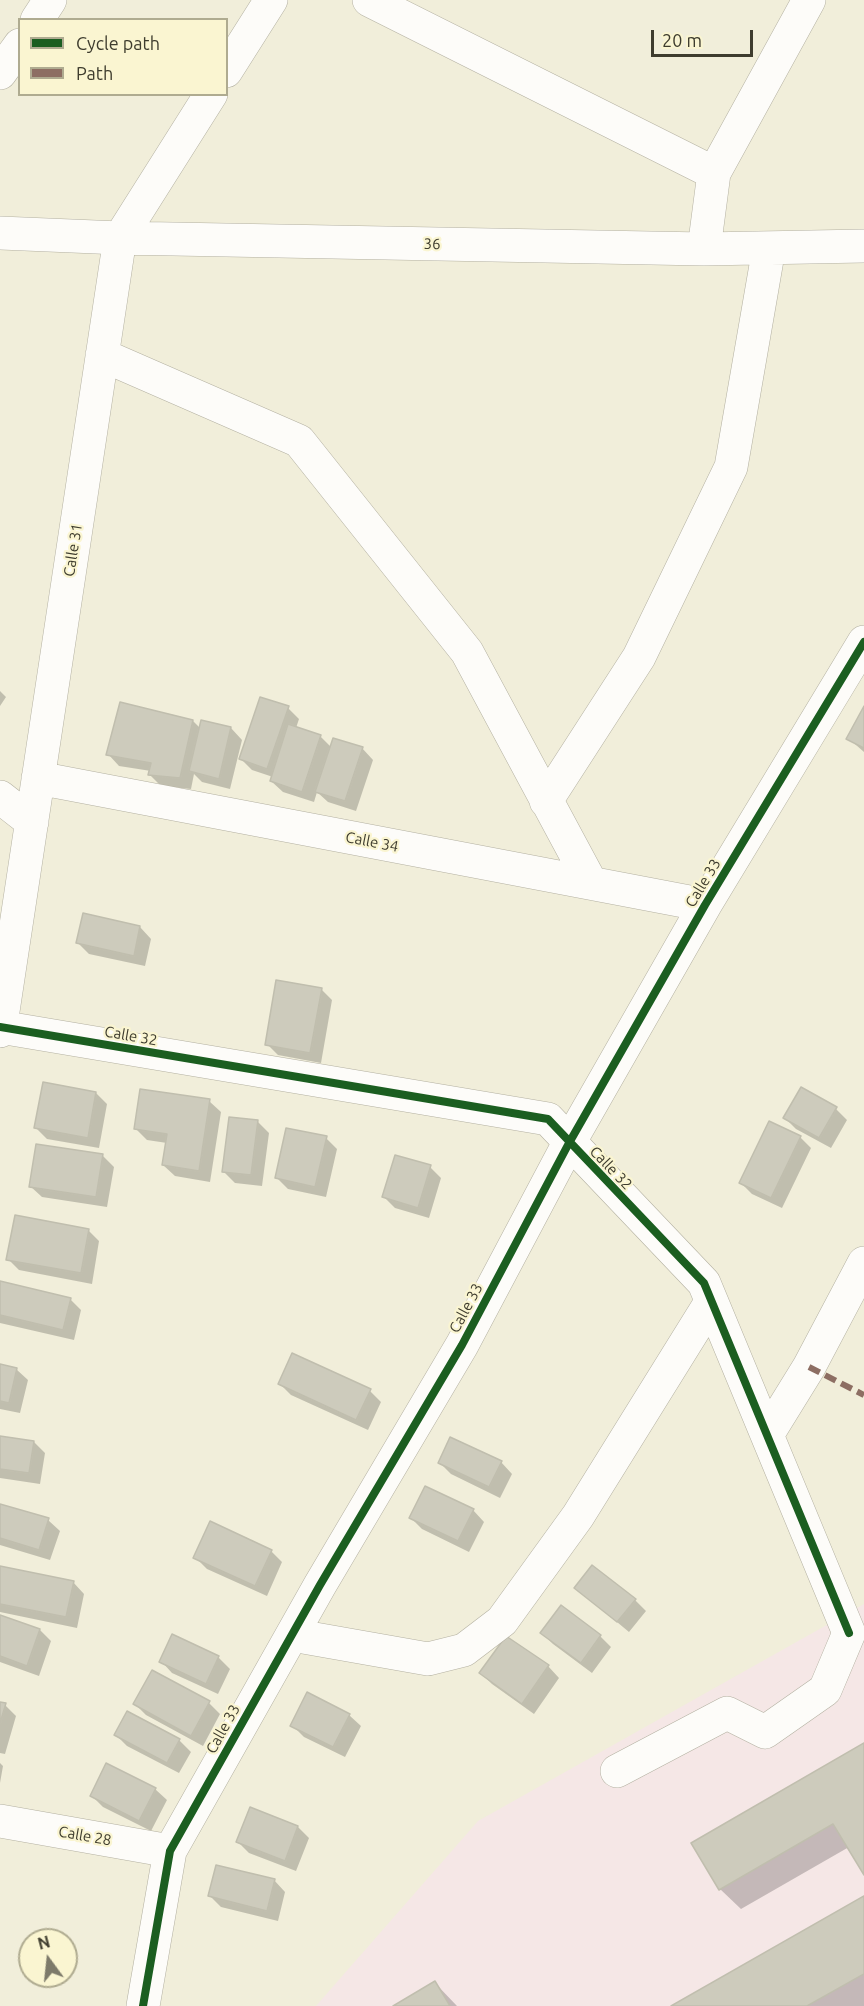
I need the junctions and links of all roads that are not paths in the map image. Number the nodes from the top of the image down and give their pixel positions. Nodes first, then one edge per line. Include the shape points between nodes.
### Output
1 (271, 0) edge
2 (369, 0) edge
3 (809, 0) edge
4 (18, 48) edge
5 (228, 67) edge
6 (0, 73) edge
7 (210, 96) edge
8 (714, 172) junction
9 (0, 233) edge
10 (120, 238) junction
11 (864, 246) edge
12 (769, 248) junction
13 (704, 249) junction
14 (102, 355) junction
15 (864, 642) edge
16 (38, 778) junction
17 (0, 797) edge
18 (546, 801) junction
19 (32, 822) junction
20 (591, 883) junction
21 (705, 905) junction
22 (0, 1028) edge
23 (569, 1143) junction
24 (860, 1281) edge
25 (711, 1302) junction
26 (767, 1435) junction
27 (292, 1635) junction
28 (617, 1771) dead end
29 (0, 1821) edge
30 (170, 1851) junction
31 (143, 2006) edge

1 - 5 street
2 - 8 street
3 - 8 street
4 - 6 street
7 - 10 street, Calle 31
8 - 13 street
9 - 10 street, 36
10 - 13 street, 36
10 - 14 street, Calle 31
11 - 12 street, 36
12 - 13 street, 36
12 - 18 street via 731,467 639,657
14 - 16 street, Calle 31
14 - 18 street via 299,441 467,652
15 - 21 street, Calle 33
16 - 19 street, Calle 31
16 - 20 street, Calle 34
17 - 19 street
18 - 20 street
19 - 22 street, Calle 31
20 - 21 street, Calle 34
21 - 23 street, Calle 33
22 - 23 street, Calle 32 via 548,1119
23 - 25 street, Calle 32 via 704,1283
23 - 27 street, Calle 33 via 462,1346
24 - 26 street
25 - 26 street, Calle 32
25 - 27 street via 578,1516 502,1621 464,1650 428,1659
26 - 28 street, Calle 32 via 849,1633 825,1690 765,1732 727,1713
27 - 30 street, Calle 33
29 - 30 street, Calle 28
30 - 31 street, Calle 33

